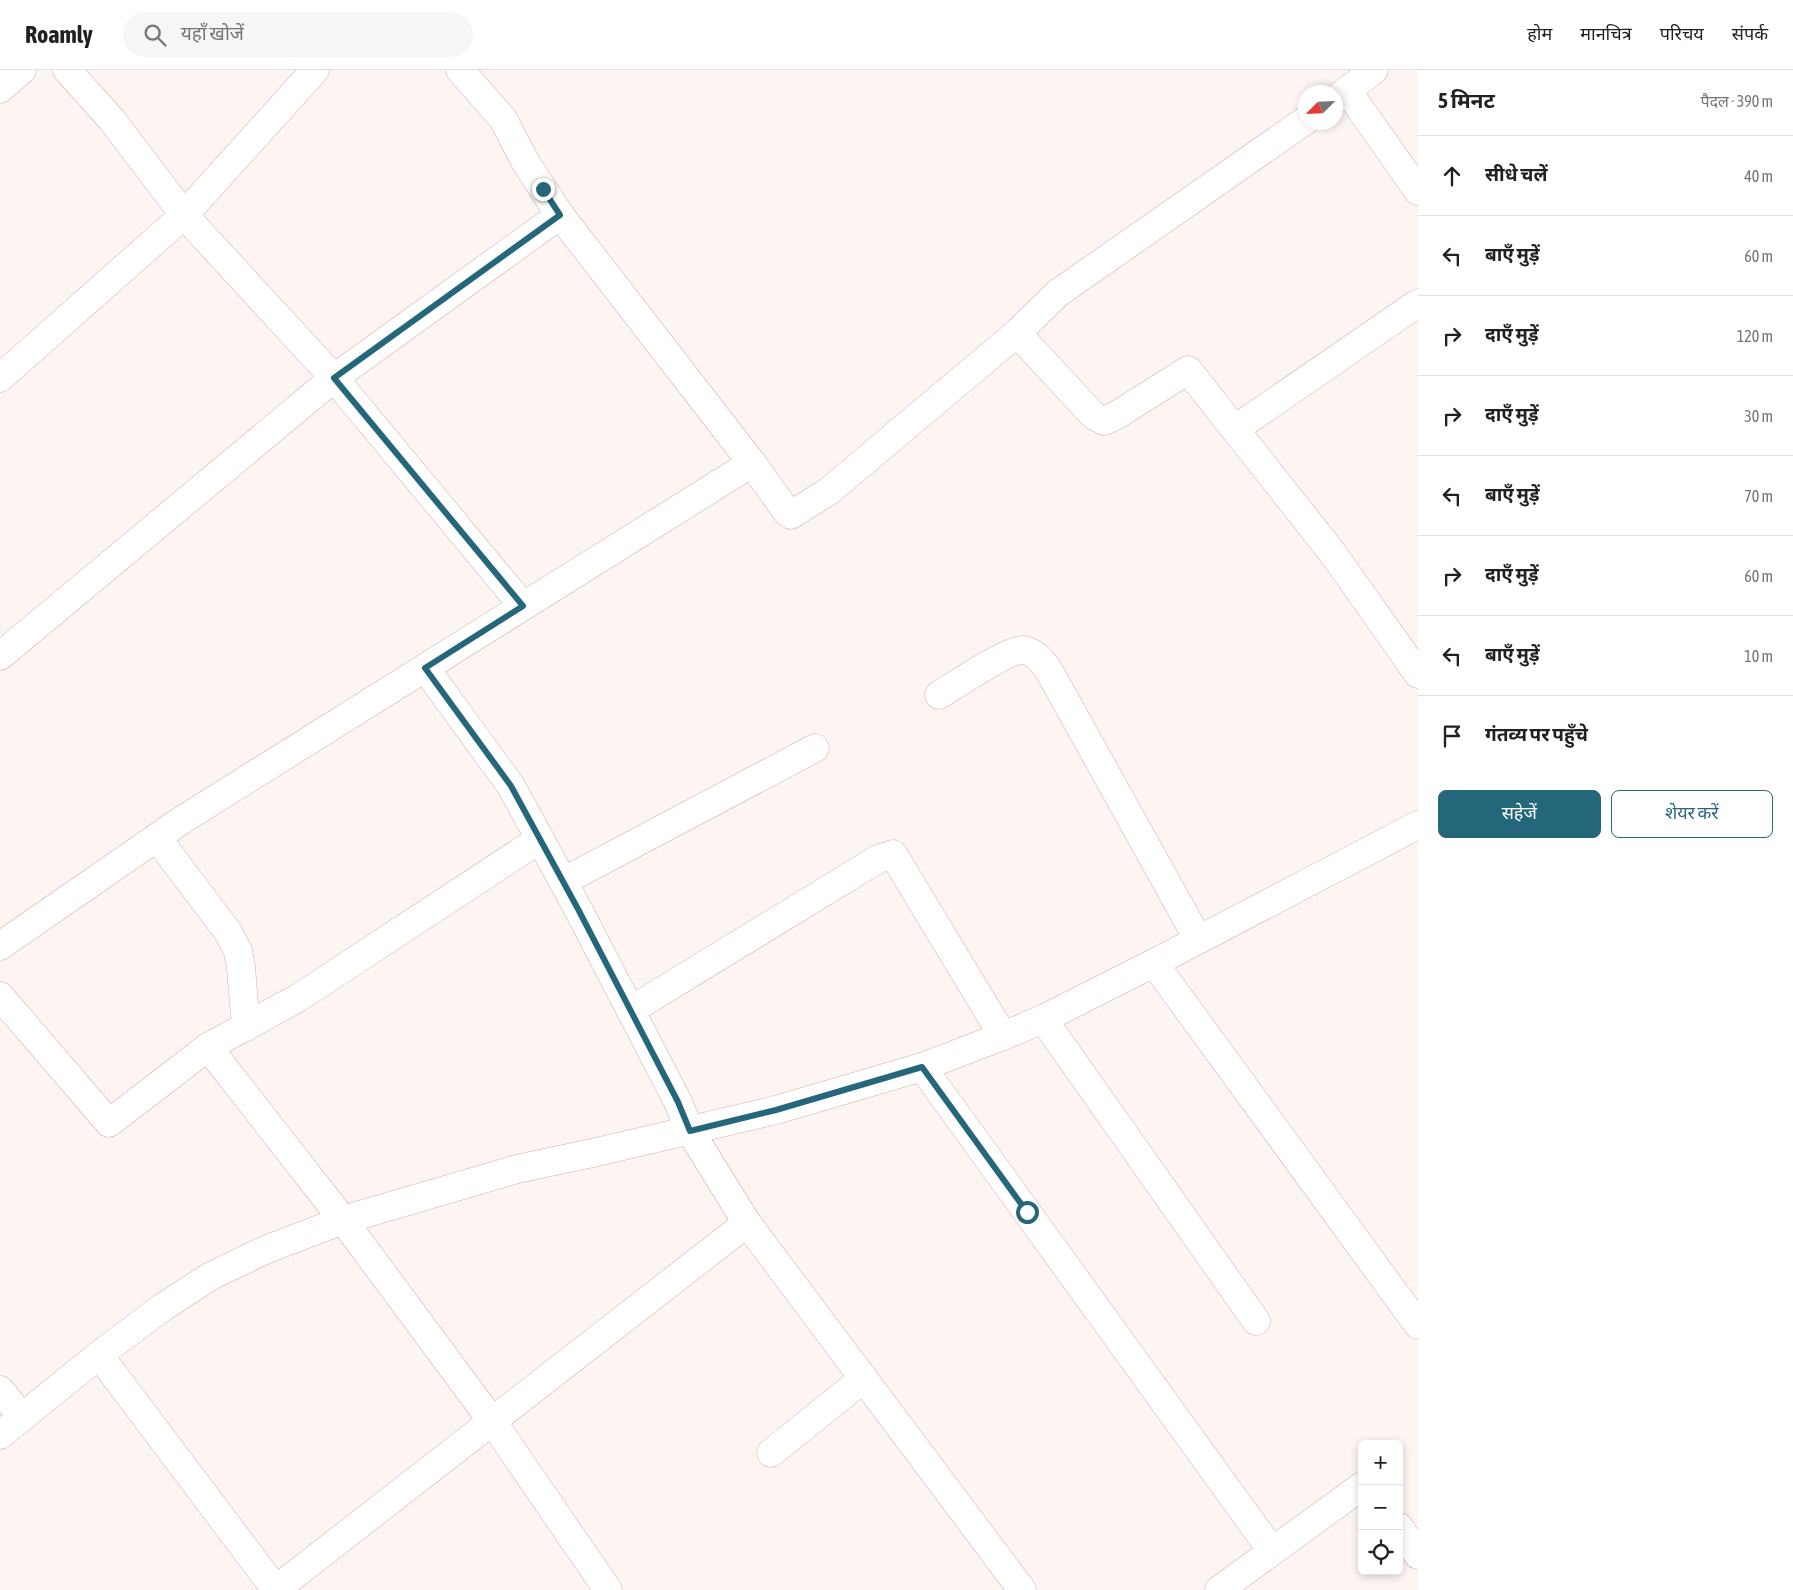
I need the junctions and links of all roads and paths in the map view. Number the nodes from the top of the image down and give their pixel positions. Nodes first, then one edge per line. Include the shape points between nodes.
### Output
1 (22, 70) edge
2 (67, 70) edge
3 (315, 70) edge
4 (460, 70) edge
5 (1374, 70) edge
6 (0, 89) edge
7 (1343, 93) edge
8 (1343, 95) edge
9 (1298, 126) edge
10 (1418, 190) edge
11 (184, 215) junction
12 (560, 215) junction
13 (1418, 303) edge
14 (1016, 333) junction
15 (0, 378) edge
16 (334, 378) junction
17 (1235, 429) junction
18 (752, 462) junction
19 (523, 606) junction
20 (0, 656) edge
21 (425, 668) junction
22 (1418, 674) edge
23 (938, 695) dead end
24 (815, 748) dead end
25 (1418, 825) edge
26 (157, 838) junction
27 (540, 839) junction
28 (564, 881) junction
29 (1198, 940) junction
30 (1, 942) edge
31 (1154, 963) junction
32 (0, 996) edge
33 (630, 1010) junction
34 (1043, 1019) junction
35 (246, 1027) junction
36 (1003, 1036) junction
37 (208, 1047) junction
38 (922, 1067) junction
39 (690, 1131) junction
40 (343, 1220) junction
41 (747, 1223) junction
42 (1256, 1321) dead end
43 (1418, 1325) edge
44 (99, 1354) junction
45 (864, 1378) junction
46 (0, 1390) edge
47 (22, 1417) junction
48 (492, 1421) junction
49 (0, 1435) edge
50 (771, 1453) dead end
51 (1358, 1489) edge
52 (1401, 1530) edge
53 (1272, 1551) junction
54 (1418, 1555) edge
55 (276, 1590) edge
56 (608, 1590) edge
57 (1022, 1590) edge
58 (1219, 1590) edge

1 - 6 street
2 - 11 street via 112,120
3 - 11 street
4 - 12 street via 503,119 526,163
5 - 7 street
8 - 10 street
9 - 14 street via 1058,292
11 - 15 street
11 - 16 street
12 - 16 street
12 - 18 street
13 - 17 street
14 - 17 street via 1093,414 1104,421 1188,370
14 - 18 street via 829,491 795,514 787,512
16 - 19 street
16 - 20 street
17 - 22 street via 1334,555
18 - 19 street
19 - 21 street
21 - 26 street
21 - 27 street via 511,786
23 - 29 street via 1008,654 1022,650 1036,654 1048,669
24 - 28 street
25 - 29 street
26 - 30 street
26 - 35 street via 238,950
27 - 28 street
27 - 35 street via 336,974
28 - 33 street
29 - 31 street
31 - 34 street
31 - 43 street
32 - 37 street via 109,1123
33 - 36 street via 878,859 893,854
33 - 39 street
34 - 36 street
34 - 42 street
35 - 37 street
36 - 38 street
37 - 40 street
38 - 39 street via 776,1110
38 - 53 street
39 - 40 street via 517,1169
39 - 41 street
40 - 44 street via 265,1250 211,1276
40 - 48 street
41 - 45 street
41 - 48 street
44 - 47 street
44 - 55 street
45 - 50 street
45 - 57 street
46 - 47 street
47 - 49 street
48 - 55 street
48 - 56 street
51 - 53 street
52 - 54 street
53 - 58 street

